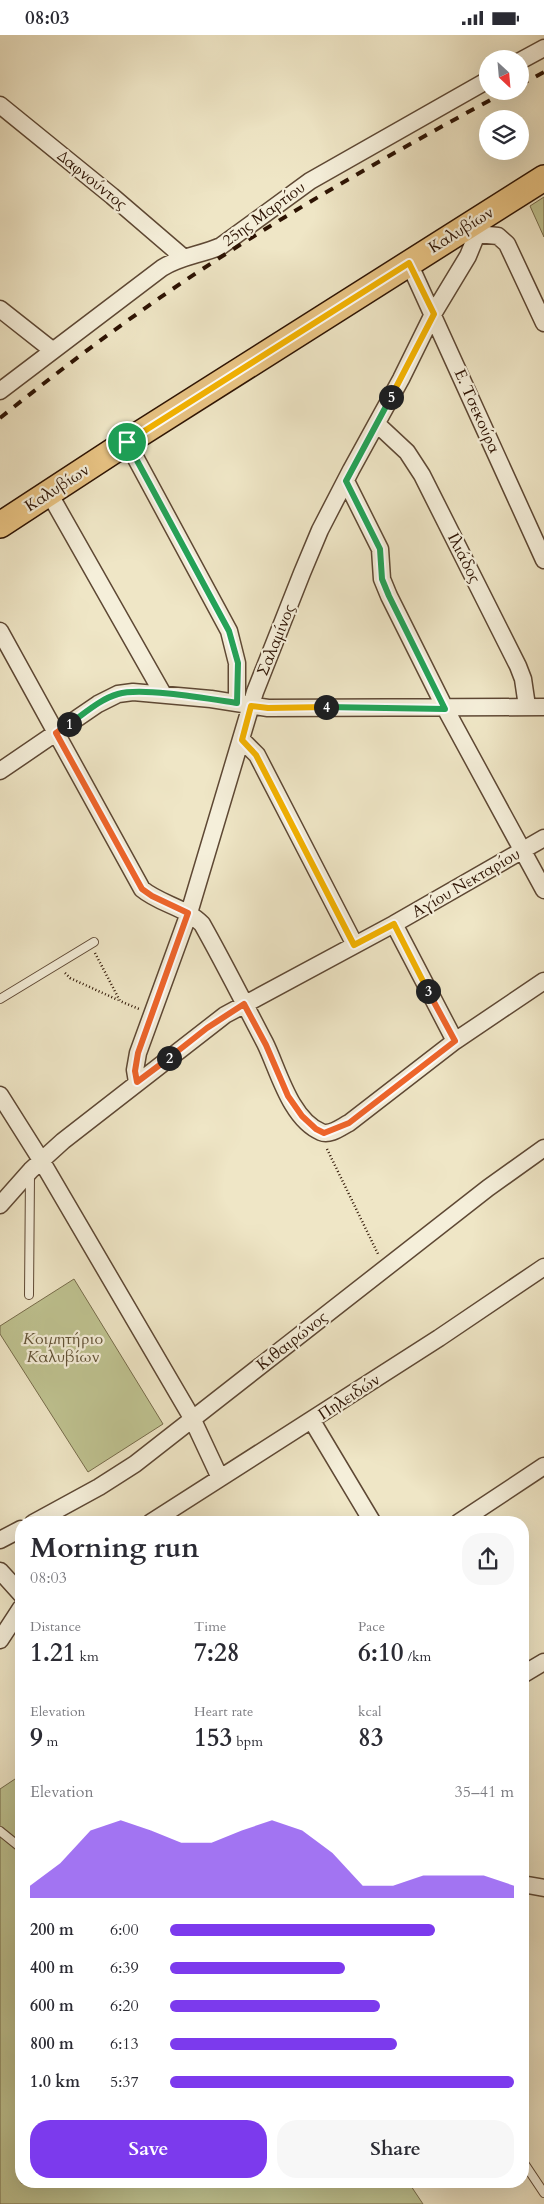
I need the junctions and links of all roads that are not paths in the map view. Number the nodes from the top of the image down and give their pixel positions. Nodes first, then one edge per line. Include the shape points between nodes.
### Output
1 (544, 48) edge
2 (529, 56) edge
3 (479, 85) edge
4 (0, 105) edge
5 (544, 178) edge
6 (474, 229) junction
7 (183, 257) junction
8 (409, 263) junction
9 (0, 309) edge
10 (434, 314) junction
11 (544, 323) edge
12 (52, 351) junction
13 (0, 391) edge
14 (377, 423) junction
15 (127, 442) junction
16 (346, 481) junction
17 (49, 493) junction
18 (0, 525) edge
19 (544, 560) edge
20 (0, 631) edge
21 (163, 694) junction
22 (244, 704) junction
23 (527, 706) junction
24 (544, 707) edge
25 (445, 709) junction
26 (56, 733) junction
27 (242, 740) junction
28 (0, 771) edge
29 (544, 838) edge
30 (522, 851) junction
31 (544, 890) edge
32 (188, 913) junction
33 (394, 924) junction
34 (92, 943) road end
35 (354, 945) junction
36 (544, 981) edge
37 (0, 999) edge
38 (244, 1004) junction
39 (455, 1041) junction
40 (137, 1082) junction
41 (0, 1095) edge
42 (544, 1148) edge
43 (36, 1165) junction
44 (0, 1205) edge
45 (543, 1269) edge
46 (30, 1295) dead end
47 (192, 1418) junction
48 (312, 1421) junction
49 (544, 1466) edge
50 (220, 1478) junction
51 (66, 1506) junction
52 (47, 1516) edge
53 (65, 1516) edge
54 (161, 1516) edge
55 (369, 1516) edge
56 (469, 1516) edge
57 (15, 1532) edge
58 (0, 1539) edge
59 (0, 1571) edge
60 (15, 1587) edge
61 (15, 1617) edge
62 (0, 1639) edge
63 (544, 1661) edge
64 (529, 1671) edge
65 (0, 1831) edge
66 (15, 1843) edge
67 (529, 1885) edge
68 (544, 1888) edge
69 (529, 2170) edge
70 (544, 2193) edge

1 - 2 street
3 - 7 street, 25ης Μαρτίου via 310,181 221,246
4 - 7 street, Δαφνούντος
5 - 6 main road, Καλυβίων
6 - 8 main road, Καλυβίων
6 - 10 street, Σαλαμίνος via 468,256
6 - 11 street via 498,236 507,244
7 - 12 street, 25ης Μαρτίου via 151,276
8 - 10 street, Ε. Τσεκούρα
8 - 15 main road, Καλυβίων
9 - 12 street
10 - 14 street, Σαλαμίνος
10 - 19 street, Ε. Τσεκούρα
12 - 13 street, 25ης Μαρτίου
14 - 16 street, Σαλαμίνος
14 - 23 street, Ιλιάδος via 407,452 422,475 518,666
15 - 17 main road, Καλυβίων
15 - 22 street via 229,631
16 - 22 street, Σαλαμίνος
16 - 25 street via 380,549 382,579 389,596
17 - 18 main road, Καλυβίων
17 - 21 street
20 - 26 street
21 - 22 street
21 - 26 street via 118,694
22 - 25 street via 274,708
22 - 27 street, Σαλαμίνος
23 - 24 street
23 - 25 street
25 - 30 street
26 - 28 street
26 - 32 street via 142,889
27 - 32 street, Σαλαμίνος
27 - 35 street via 256,755
29 - 30 street, Αγίου Νεκταρίου
30 - 31 street
30 - 33 street, Αγίου Νεκταρίου
32 - 38 street via 202,924
32 - 40 street, Σαλαμίνος via 135,1062
33 - 35 street, Αγίου Νεκταρίου
33 - 39 street
34 - 37 lane
35 - 38 street, Αγίου Νεκταρίου
36 - 39 street
38 - 39 street via 288,1096 308,1123 322,1133 349,1123
38 - 40 street, Αγίου Νεκταρίου
40 - 43 street, Αγίου Νεκταρίου
41 - 43 street
42 - 47 street, Κιθαιρώνος
43 - 44 street, Αγίου Νεκταρίου
43 - 46 lane
43 - 47 street
45 - 48 street, Πηλειδών
47 - 50 street
47 - 51 street, Κιθαιρώνος via 135,1464
48 - 50 street, Πηλειδών
48 - 55 street
49 - 56 street
50 - 54 street, Πηλειδών
51 - 52 street, Κιθαιρώνος
51 - 53 street
57 - 58 street
59 - 60 street
61 - 62 street
63 - 64 street
65 - 66 lane
67 - 68 street
69 - 70 lane

